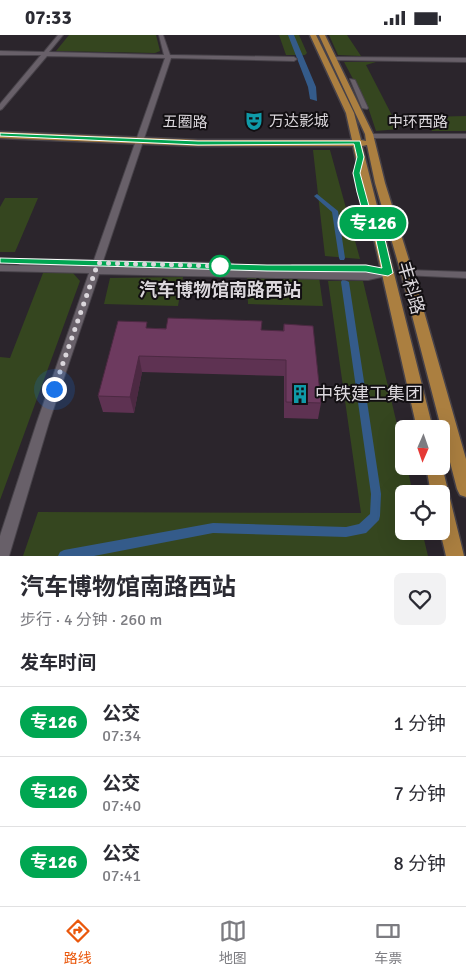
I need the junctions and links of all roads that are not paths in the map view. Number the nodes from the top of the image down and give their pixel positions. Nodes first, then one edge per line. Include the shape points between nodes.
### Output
1 (61, 35) edge
2 (65, 35) edge
3 (162, 35) edge
4 (313, 35) edge
5 (322, 35) edge
6 (328, 35) edge
7 (328, 46) junction
8 (0, 53) edge
9 (44, 54) junction
10 (167, 56) junction
11 (294, 59) dead end
12 (335, 59) junction
13 (466, 60) edge
14 (339, 68) junction
15 (352, 79) joint
16 (0, 108) edge
17 (365, 108) joint
18 (363, 120) junction
19 (0, 129) edge
20 (0, 135) edge
21 (466, 136) edge
22 (140, 138) junction
23 (363, 139) junction
24 (466, 142) edge
25 (361, 157) junction
26 (357, 173) joint
27 (365, 206) joint
28 (377, 227) junction
29 (0, 261) edge
30 (96, 267) junction
31 (0, 268) edge
32 (388, 273) junction
33 (407, 273) junction
34 (466, 275) edge
35 (423, 420) edge
36 (466, 489) edge
37 (450, 535) edge
38 (1, 556) edge
39 (455, 556) edge

1 - 9 street
2 - 9 street via 53,50
3 - 10 street
4 - 23 main road, 丰科路
5 - 7 main road, 丰科路
6 - 7 main road
7 - 12 main road, 丰科路
8 - 9 street
9 - 10 street
9 - 16 street
10 - 11 street
10 - 22 street
12 - 13 street
12 - 14 main road, 丰科路
14 - 15 main road
14 - 18 main road, 丰科路
15 - 17 street
17 - 18 main road
18 - 23 main road, 丰科路
19 - 22 main road, 五圈路
20 - 22 main road, 五圈路
21 - 23 street, 中环西路
22 - 23 main road, 五圈路
22 - 30 street
23 - 24 street, 中环西路
23 - 25 main road, 丰科路
23 - 33 main road, 丰科路
25 - 26 main road
25 - 28 main road, 丰科路
26 - 27 street
27 - 28 main road
28 - 32 main road, 丰科路
29 - 30 street
30 - 31 street
30 - 32 street via 368,277
30 - 38 street
32 - 35 main road, 丰科路
33 - 34 street
33 - 36 main road, 丰科路
37 - 39 main road

